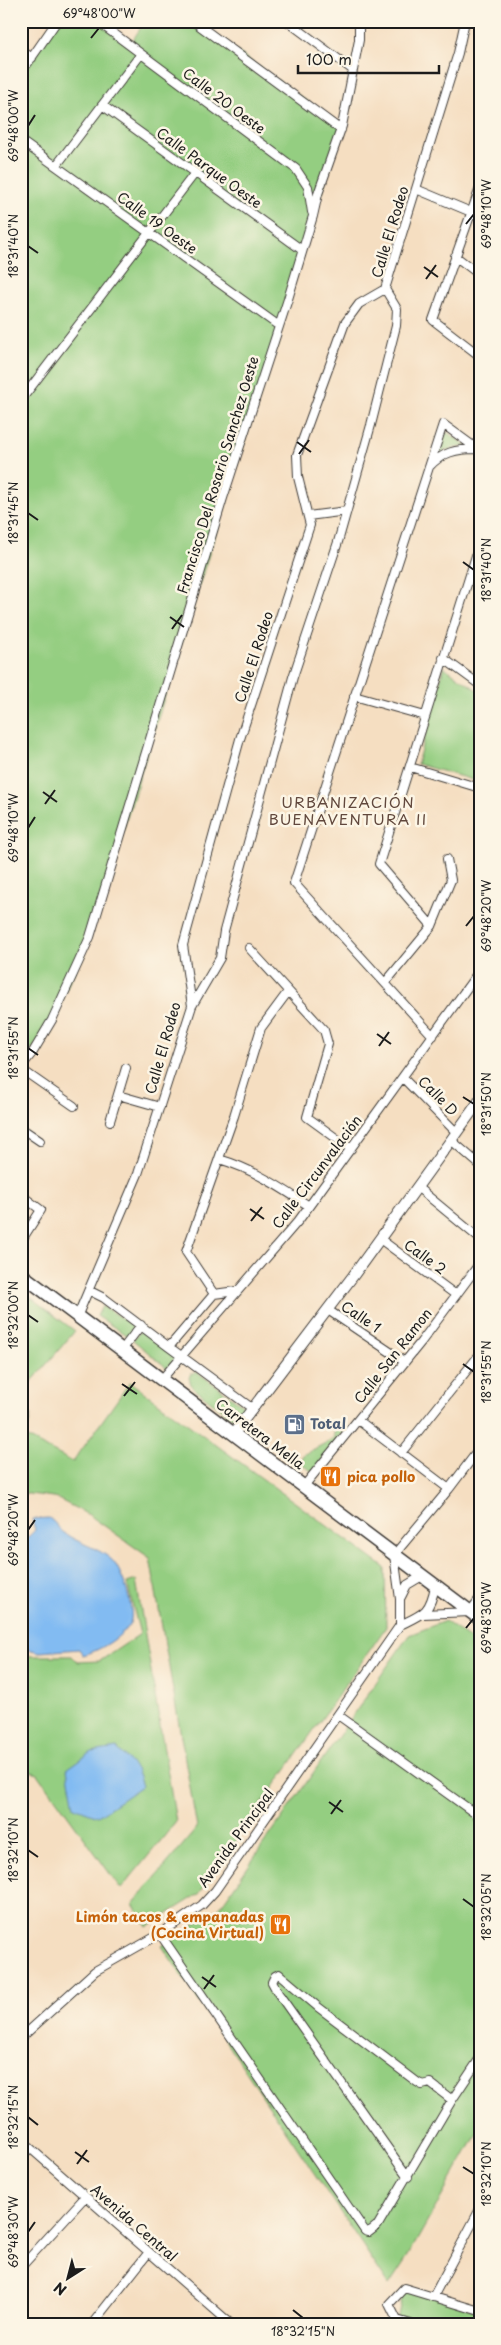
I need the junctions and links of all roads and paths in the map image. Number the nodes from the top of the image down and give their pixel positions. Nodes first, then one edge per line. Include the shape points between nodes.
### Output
1 (57, 21) edge
2 (96, 21) edge
3 (193, 21) edge
4 (287, 21) edge
5 (359, 21) edge
6 (465, 21) edge
7 (106, 24) edge
8 (21, 50) edge
9 (141, 54) junction
10 (32, 58) junction
11 (353, 70) junction
12 (21, 73) edge
13 (102, 105) junction
14 (340, 130) junction
15 (21, 141) edge
16 (56, 166) junction
17 (195, 173) junction
18 (416, 188) junction
19 (480, 188) edge
20 (471, 212) junction
21 (313, 216) junction
22 (480, 218) edge
23 (149, 232) junction
24 (302, 250) junction
25 (455, 256) junction
26 (480, 274) edge
27 (385, 289) junction
28 (279, 326) junction
29 (480, 356) edge
30 (21, 400) edge
31 (478, 450) edge
32 (426, 471) junction
33 (347, 511) junction
34 (308, 516) junction
35 (480, 543) edge
36 (444, 658) junction
37 (480, 685) edge
38 (354, 696) junction
39 (426, 716) junction
40 (410, 767) junction
41 (480, 788) edge
42 (447, 859) dead end
43 (432, 926) junction
44 (249, 948) dead end
45 (480, 970) edge
46 (386, 983) junction
47 (287, 993) junction
48 (192, 1006) junction
49 (433, 1036) junction
50 (21, 1068) edge
51 (126, 1068) dead end
52 (402, 1078) junction
53 (118, 1095) junction
54 (480, 1100) edge
55 (74, 1106) dead end
56 (160, 1107) junction
57 (110, 1121) dead end
58 (21, 1128) edge
59 (454, 1136) junction
60 (40, 1141) dead end
61 (351, 1149) junction
62 (219, 1159) junction
63 (480, 1165) edge
64 (417, 1187) junction
65 (21, 1195) edge
66 (309, 1206) junction
67 (380, 1239) junction
68 (480, 1239) edge
69 (21, 1241) edge
70 (480, 1263) edge
71 (22, 1278) edge
72 (90, 1291) junction
73 (236, 1292) junction
74 (214, 1294) junction
75 (456, 1295) junction
76 (328, 1310) junction
77 (77, 1317) junction
78 (142, 1325) junction
79 (169, 1347) junction
80 (122, 1350) junction
81 (480, 1354) edge
82 (182, 1357) junction
83 (405, 1362) junction
84 (162, 1380) junction
85 (253, 1410) junction
86 (358, 1420) junction
87 (234, 1433) junction
88 (480, 1448) edge
89 (401, 1452) junction
90 (304, 1486) junction
91 (450, 1489) junction
92 (394, 1555) junction
93 (422, 1576) junction
94 (435, 1586) junction
95 (480, 1598) edge
96 (400, 1599) junction
97 (423, 1614) junction
98 (475, 1615) edge
99 (400, 1625) junction
100 (338, 1715) junction
101 (480, 1817) edge
102 (160, 1934) junction
103 (21, 2038) edge
104 (480, 2058) edge
105 (452, 2100) junction
106 (21, 2140) edge
107 (408, 2177) junction
108 (85, 2197) junction
109 (479, 2212) edge
110 (149, 2252) junction
111 (21, 2267) edge
112 (433, 2297) junction
113 (480, 2311) edge
114 (95, 2322) edge
115 (396, 2322) edge
116 (231, 2324) edge
117 (411, 2324) edge

1 - 10 street
2 - 7 street, Calle 20 Oeste
3 - 14 street
4 - 11 street
5 - 11 street, Francisco Del Rosario Sanchez Oeste
6 - 18 street, Calle El Rodeo
7 - 9 street, Calle 20 Oeste
8 - 10 street
9 - 13 street
9 - 21 street, Calle 20 Oeste via 296,169 308,187
10 - 12 street
11 - 14 street, Francisco Del Rosario Sanchez Oeste
13 - 16 street
13 - 17 street, Calle Parque Oeste
14 - 21 street, Francisco Del Rosario Sanchez Oeste
15 - 16 street, Calle 19 Oeste
16 - 23 street, Calle 19 Oeste
17 - 23 street
17 - 24 street, Calle Parque Oeste
18 - 20 street
18 - 27 street, Calle El Rodeo
19 - 20 street
20 - 22 street
20 - 25 street
21 - 24 street, Francisco Del Rosario Sanchez Oeste
23 - 28 street, Calle 19 Oeste
23 - 30 street
24 - 28 street, Francisco Del Rosario Sanchez Oeste
25 - 26 street
25 - 29 street via 433,320
27 - 33 street via 397,309 396,326
27 - 34 street, Calle El Rodeo via 359,304 345,323 297,455 298,477
28 - 50 street, Francisco Del Rosario Sanchez Oeste via 90,937 52,1020
31 - 32 street via 460,449 439,456
31 - 32 street via 443,424
32 - 38 street
33 - 34 street
33 - 48 street via 285,706 224,931 220,958
34 - 48 street, Calle El Rodeo via 310,525 240,739 184,945
35 - 36 street
36 - 37 street
36 - 39 street
38 - 39 street
38 - 46 street via 294,883
39 - 40 street
40 - 41 street
40 - 43 street via 379,864
42 - 43 street via 452,880
43 - 46 street
44 - 47 street
45 - 49 street, Calle Circunvalación
46 - 49 street
47 - 61 street via 324,1030 328,1044 307,1117
47 - 62 street via 261,1028
48 - 56 street, Calle El Rodeo
49 - 52 street, Calle Circunvalación
50 - 55 street
51 - 53 street
52 - 59 street, Calle D
52 - 61 street, Calle Circunvalación
53 - 56 street
53 - 57 street
54 - 59 street
56 - 72 street, Calle El Rodeo via 138,1174
58 - 60 street
59 - 63 street, Calle D
59 - 64 street
61 - 66 street, Calle Circunvalación
62 - 66 street via 269,1180
62 - 74 street via 186,1252
64 - 67 street
64 - 68 street
65 - 69 street via 41,1210
66 - 73 street, Calle Circunvalación
67 - 75 street, Calle 2
67 - 76 street
70 - 75 street, Calle San Ramon
71 - 77 main road, Carretera Mella
72 - 77 street, Calle El Rodeo
72 - 78 street
73 - 74 street
73 - 82 street, Calle Circunvalación
74 - 79 street
75 - 83 street, Calle San Ramon
76 - 83 street, Calle 1
76 - 85 street
77 - 80 main road, Carretera Mella
78 - 79 street
78 - 80 street
79 - 82 street
80 - 84 main road, Carretera Mella
81 - 89 street
82 - 84 street, Calle Circunvalación
82 - 85 street
83 - 86 street, Calle San Ramon
84 - 87 main road, Carretera Mella
85 - 87 street
86 - 89 street
86 - 90 street, Calle San Ramon
87 - 90 main road, Carretera Mella
88 - 91 street
89 - 91 street
90 - 92 main road, Carretera Mella
91 - 92 street
92 - 93 main road, Carretera Mella
92 - 96 street
93 - 94 main road, Carretera Mella
93 - 96 street via 407,1585
94 - 97 street via 429,1608
94 - 98 main road, Carretera Mella
95 - 98 street
96 - 99 street
97 - 98 street
97 - 99 street
99 - 100 street, Avenida Principal
100 - 101 street
100 - 102 street, Avenida Principal via 215,1891 202,1905
102 - 103 street, Avenida Principal via 95,1971
102 - 107 street via 365,2231 369,2232 378,2225
104 - 105 street
105 - 107 street
105 - 107 street via 430,2083 422,2085 417,2082 318,2007 293,1984 279,1974 274,1976 272,1982 278,1993
106 - 108 street, Avenida Central
108 - 110 street, Avenida Central
108 - 111 street
109 - 112 street
110 - 114 street
110 - 116 street, Avenida Central
112 - 113 street
112 - 115 street via 404,2288 390,2304
115 - 117 street

